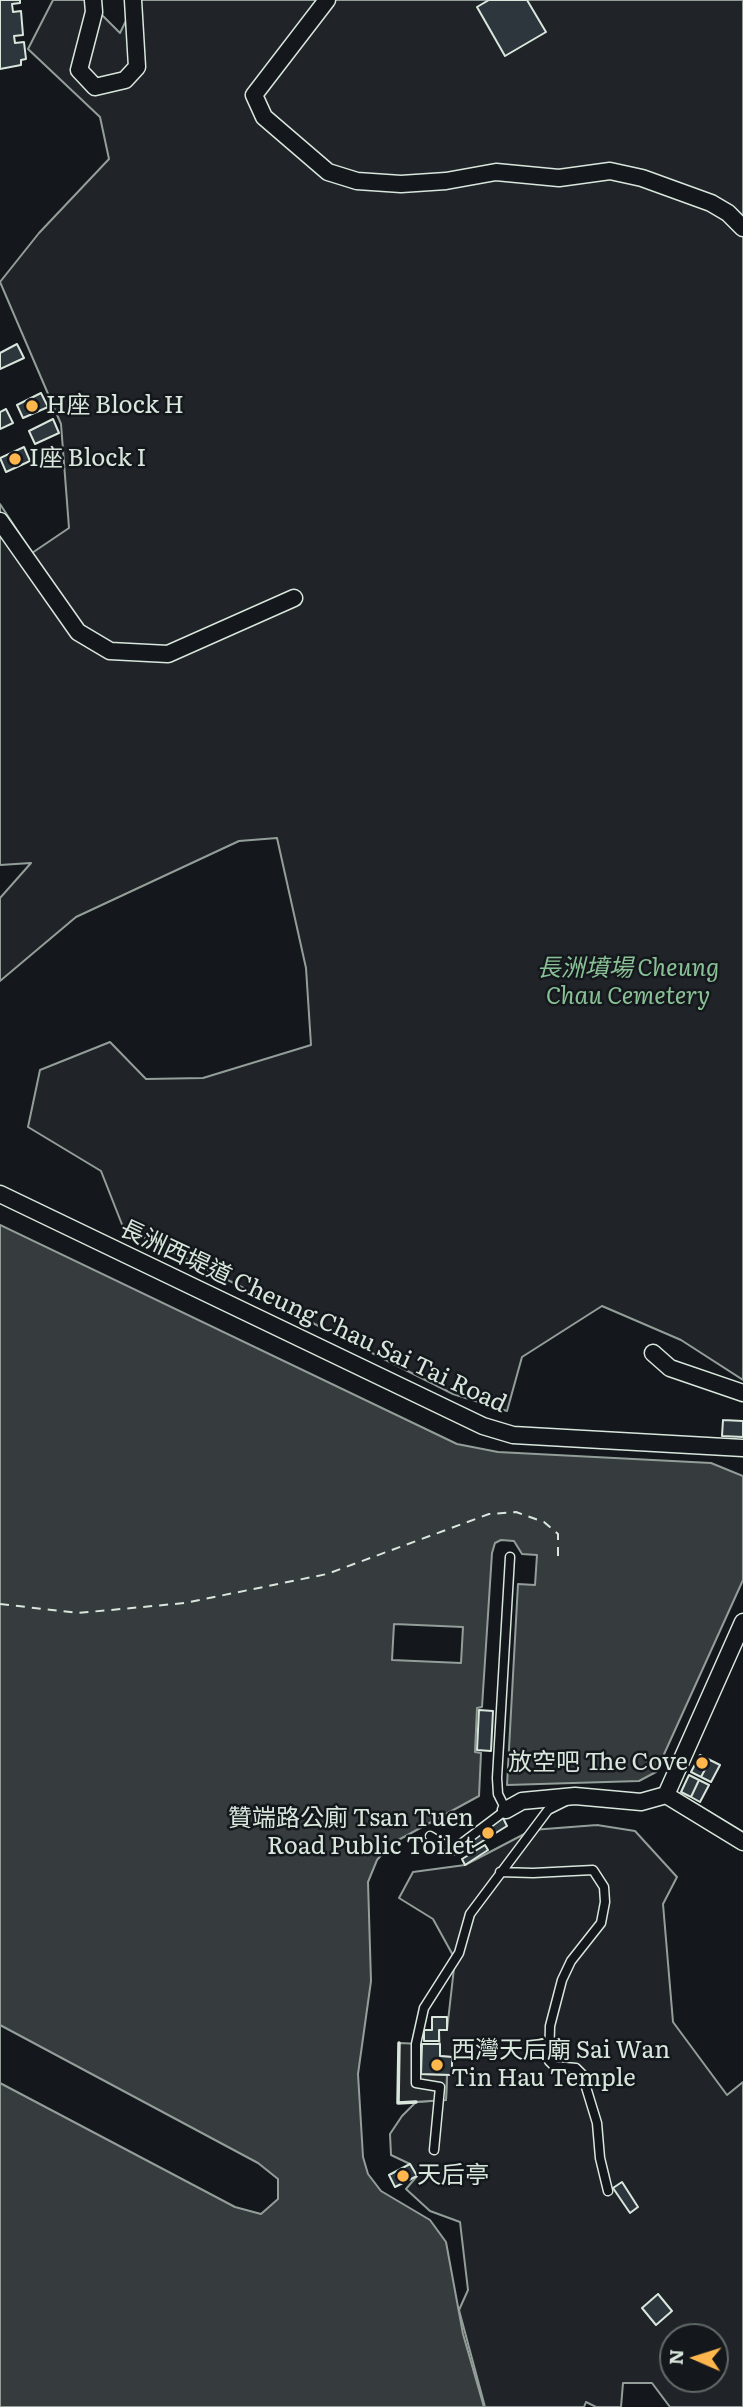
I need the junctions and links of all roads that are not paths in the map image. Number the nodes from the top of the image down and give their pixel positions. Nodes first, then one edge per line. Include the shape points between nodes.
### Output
1 (93, 0) edge
2 (133, 0) edge
3 (327, 0) edge
4 (743, 228) edge
5 (0, 522) edge
6 (294, 598) dead end
7 (0, 1194) edge
8 (653, 1353) dead end
9 (743, 1393) edge
10 (743, 1448) edge
11 (510, 1557) dead end
12 (743, 1622) edge
13 (666, 1795) junction
14 (575, 1797) junction
15 (506, 1810) junction
16 (430, 1836) dead end
17 (743, 1842) edge
18 (500, 1871) junction
19 (434, 2150) dead end
20 (608, 2191) dead end

1 - 2 street via 79,70 95,87 125,80 137,67
3 - 4 street via 254,95 264,117 328,172 357,181 401,184 496,172 559,178 610,171 711,203
5 - 6 street via 78,632 110,651 168,654
7 - 10 street, 長洲西堤道 Cheung Chau Sai Tai Road via 483,1426 513,1435
8 - 9 street via 670,1368
11 - 15 lane via 497,1779
12 - 13 street
13 - 14 street via 641,1802
13 - 17 street
14 - 15 street via 522,1801
14 - 18 lane via 548,1810
15 - 16 lane via 453,1850
18 - 19 lane via 467,1919 458,1953 424,2008 416,2044 416,2083 440,2087
18 - 20 lane via 590,1870 597,1872 604,1886 601,1923 562,1980 550,2026 549,2061 582,2074 597,2123

